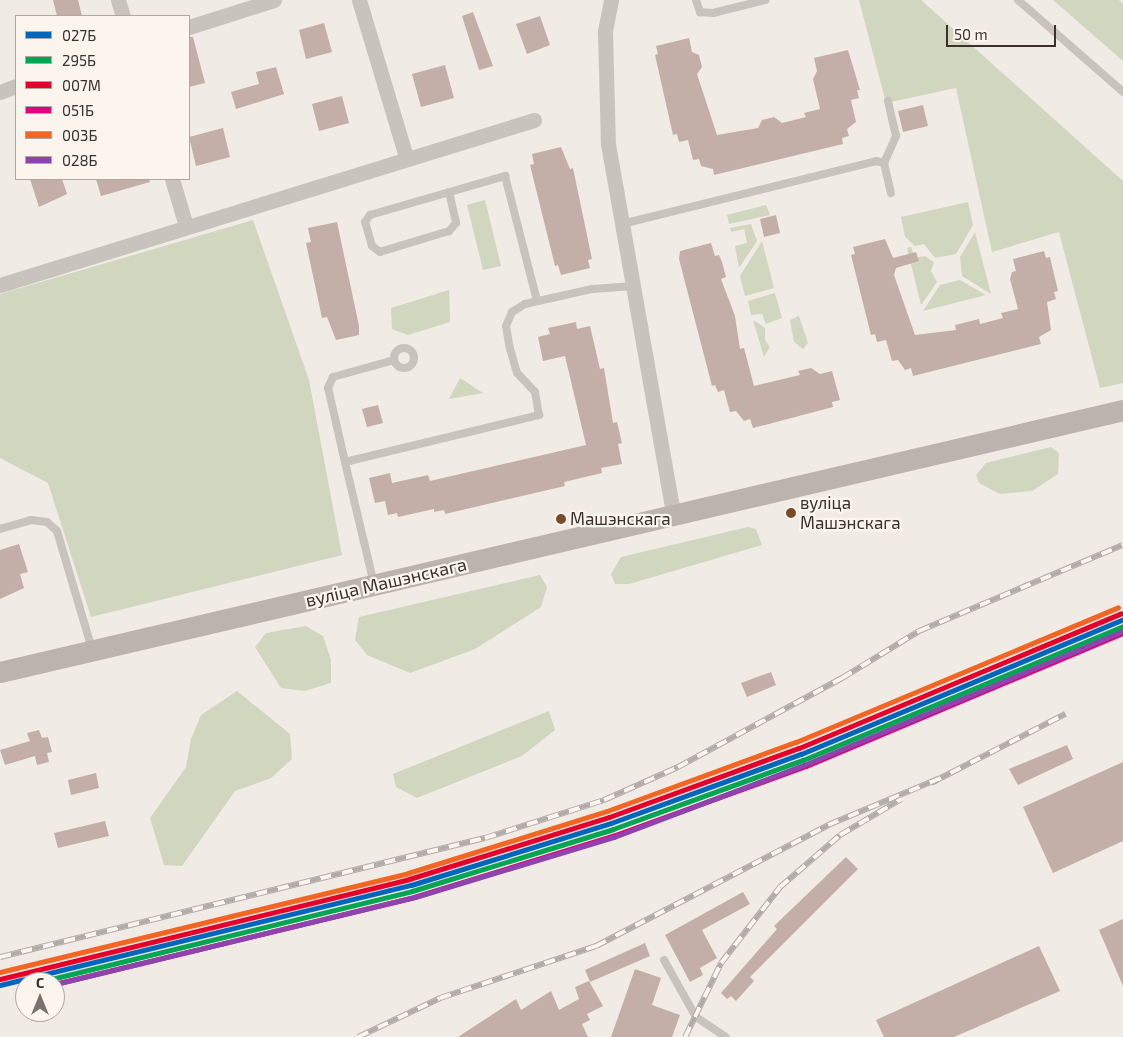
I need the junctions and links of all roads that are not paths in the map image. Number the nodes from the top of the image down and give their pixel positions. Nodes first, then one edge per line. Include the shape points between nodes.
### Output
1 (118, 0) edge
2 (274, 0) edge
3 (359, 0) edge
4 (611, 0) edge
5 (696, 0) edge
6 (766, 0) edge
7 (1018, 0) edge
8 (123, 15) edge
9 (190, 27) edge
10 (15, 86) edge
11 (0, 92) edge
12 (1123, 92) edge
13 (888, 101) dead end
14 (534, 120) dead end
15 (406, 157) junction
16 (884, 163) junction
17 (172, 180) edge
18 (449, 192) junction
19 (891, 193) dead end
20 (622, 224) junction
21 (186, 226) junction
22 (0, 285) edge
23 (635, 286) junction
24 (537, 301) junction
25 (394, 360) dead end
26 (1123, 410) edge
27 (345, 462) junction
28 (672, 514) junction
29 (0, 529) edge
30 (375, 585) junction
31 (92, 651) junction
32 (0, 672) edge
33 (664, 960) dead end
34 (726, 1037) edge

1 - 8 street
2 - 9 street
3 - 15 street
4 - 20 street via 605,30 608,144
5 - 6 lane via 700,12 713,13
7 - 12 lane
10 - 11 street
13 - 16 lane via 896,136
14 - 15 street
15 - 21 street
16 - 19 lane
16 - 20 lane via 876,161
17 - 21 street
18 - 18 lane via 456,223 449,231 380,252 372,246 365,222 370,215
18 - 24 lane via 505,176
20 - 23 street
21 - 22 street
23 - 24 lane via 592,289
23 - 28 street
24 - 27 lane via 512,312 506,326 518,373 535,392 538,415
25 - 27 lane via 333,377 328,388
26 - 28 main road, вуліца Машэнскага
27 - 30 lane
28 - 30 main road, вуліца Машэнскага
29 - 31 lane via 30,520 48,522 57,531
30 - 31 main road, вуліца Машэнскага
31 - 32 main road, вуліца Машэнскага
33 - 34 lane via 696,1017

